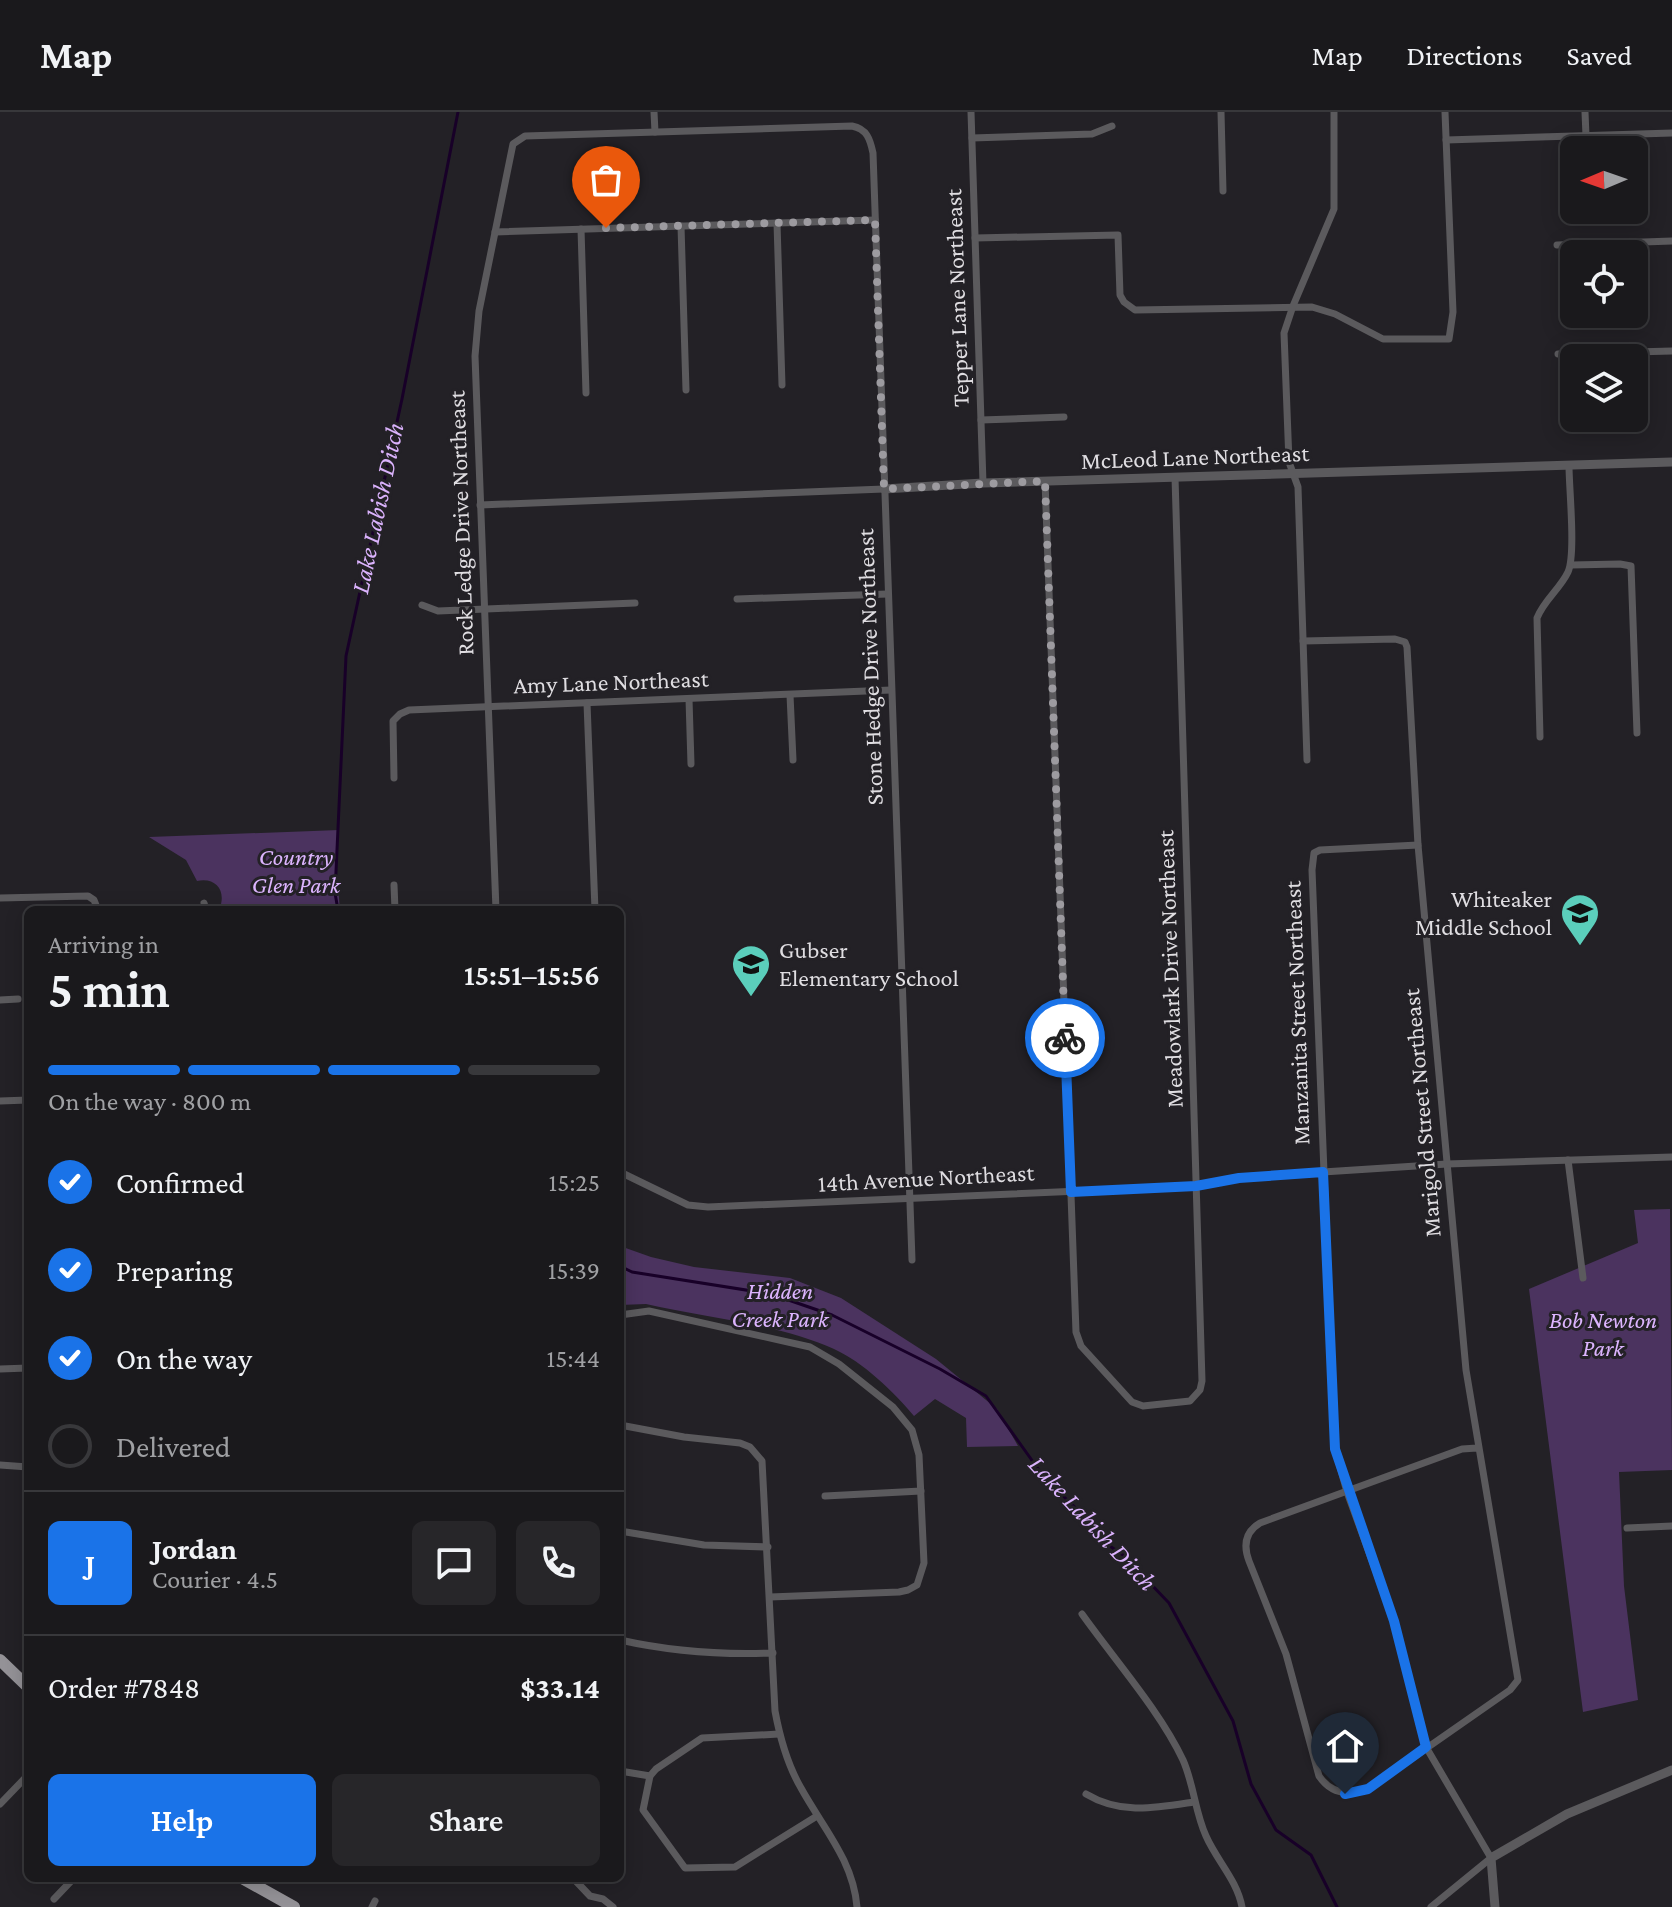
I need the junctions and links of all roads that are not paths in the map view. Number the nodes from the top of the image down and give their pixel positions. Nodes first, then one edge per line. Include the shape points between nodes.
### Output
1 (654, 112) edge
2 (971, 112) edge
3 (1221, 112) edge
4 (1334, 112) edge
5 (1445, 112) edge
6 (1585, 112) edge
7 (1112, 126) dead end
8 (655, 132) junction
9 (1672, 133) edge
10 (1586, 136) joint
11 (1560, 137) edge
12 (972, 138) junction
13 (1446, 140) junction
14 (1223, 191) dead end
15 (875, 220) junction
16 (777, 223) junction
17 (681, 226) junction
18 (581, 229) junction
19 (495, 232) junction
20 (975, 238) junction
21 (1672, 241) edge
22 (1557, 245) dead end
23 (1293, 306) junction
24 (1672, 351) edge
25 (1558, 354) dead end
26 (782, 385) dead end
27 (686, 390) dead end
28 (586, 393) dead end
29 (1064, 417) dead end
30 (981, 420) junction
31 (1672, 462) edge
32 (1569, 466) junction
33 (1294, 474) junction
34 (1175, 477) junction
35 (1045, 481) junction
36 (983, 483) junction
37 (884, 489) junction
38 (480, 505) junction
39 (1571, 565) junction
40 (888, 594) junction
41 (737, 599) dead end
42 (635, 603) dead end
43 (422, 605) dead end
44 (484, 609) junction
45 (1303, 641) junction
46 (891, 690) junction
47 (790, 695) junction
48 (689, 699) junction
49 (587, 703) junction
50 (488, 707) junction
51 (1637, 733) dead end
52 (1540, 737) dead end
53 (793, 760) dead end
54 (1307, 760) dead end
55 (691, 764) dead end
56 (394, 778) dead end
57 (1418, 845) junction
58 (394, 885) dead end
59 (0, 898) edge
60 (96, 906) edge
61 (395, 906) edge
62 (496, 906) edge
63 (595, 906) edge
64 (18, 999) dead end
65 (0, 1000) edge
66 (24, 1100) edge
67 (0, 1101) edge
68 (1672, 1157) edge
69 (1568, 1160) junction
70 (1447, 1164) junction
71 (1323, 1172) junction
72 (624, 1174) edge
73 (1196, 1186) junction
74 (1071, 1192) junction
75 (910, 1200) junction
76 (912, 1260) dead end
77 (1583, 1278) dead end
78 (624, 1314) edge
79 (24, 1368) edge
80 (0, 1369) edge
81 (624, 1426) edge
82 (1477, 1448) junction
83 (0, 1465) edge
84 (24, 1466) edge
85 (921, 1491) junction
86 (1347, 1492) junction
87 (825, 1496) dead end
88 (1672, 1526) edge
89 (1627, 1528) dead end
90 (624, 1532) edge
91 (768, 1547) junction
92 (770, 1597) junction
93 (1082, 1614) dead end
94 (624, 1641) edge
95 (773, 1653) junction
96 (0, 1660) edge
97 (24, 1683) edge
98 (779, 1734) junction
99 (1426, 1747) junction
100 (1672, 1770) edge
101 (624, 1772) edge
102 (650, 1776) junction
103 (24, 1779) edge
104 (1086, 1794) dead end
105 (1194, 1802) junction
106 (0, 1804) edge
107 (817, 1816) junction
108 (1491, 1858) junction
109 (70, 1882) edge
110 (249, 1882) edge
111 (577, 1882) edge
112 (54, 1899) dead end
113 (294, 1907) edge
114 (613, 1907) edge
115 (857, 1907) edge
116 (1242, 1907) edge
117 (1431, 1907) edge
118 (1495, 1907) edge

1 - 8 street
2 - 12 street, Tepper Lane Northeast
3 - 14 street
4 - 23 street via 1334,209
5 - 13 street
6 - 10 street
7 - 12 street via 1092,134
8 - 15 street, Stone Hedge Drive Northeast via 852,126 867,134 873,153
8 - 19 street, Rock Ledge Drive Northeast via 516,140
9 - 10 street
11 - 13 street
12 - 20 street, Tepper Lane Northeast
13 - 23 street via 1453,312 1449,339 1383,339 1325,310
15 - 16 street
15 - 37 street, Stone Hedge Drive Northeast
16 - 17 street
16 - 26 street
17 - 18 street
17 - 27 street
18 - 19 street
18 - 28 street
19 - 38 street, Rock Ledge Drive Northeast via 476,337
20 - 23 street via 1118,235 1120,295 1135,310
20 - 30 street, Tepper Lane Northeast
21 - 22 street
23 - 33 street via 1284,333 1289,462
24 - 25 street
29 - 30 street
30 - 36 street, Tepper Lane Northeast
31 - 32 street, McLeod Lane Northeast
32 - 33 street, McLeod Lane Northeast
32 - 39 street
33 - 34 street, McLeod Lane Northeast
33 - 45 street
34 - 35 street, McLeod Lane Northeast
34 - 73 street, Meadowlark Drive Northeast
35 - 36 street, McLeod Lane Northeast
35 - 74 street
36 - 37 street, McLeod Lane Northeast
37 - 38 street, McLeod Lane Northeast
37 - 40 street, Stone Hedge Drive Northeast
38 - 44 street, Rock Ledge Drive Northeast
39 - 51 street via 1631,566
39 - 52 street via 1537,618
40 - 41 street
40 - 46 street, Stone Hedge Drive Northeast
42 - 44 street
43 - 44 street via 438,611
44 - 50 street, Rock Ledge Drive Northeast
45 - 54 street
45 - 57 street, Marigold Street Northeast via 1405,642
46 - 47 street, Amy Lane Northeast
46 - 75 street, Stone Hedge Drive Northeast
47 - 48 street, Amy Lane Northeast
47 - 53 street
48 - 49 street, Amy Lane Northeast
48 - 55 street
49 - 50 street, Amy Lane Northeast
49 - 63 street
50 - 56 street, Amy Lane Northeast via 400,714 392,727
50 - 62 street, Rock Ledge Drive Northeast
57 - 70 street, Marigold Street Northeast
57 - 71 street, Manzanita Street Northeast via 1314,853
58 - 61 street
59 - 60 street via 88,896
64 - 65 street
66 - 67 street
68 - 69 street, 14th Avenue Northeast
69 - 70 street, 14th Avenue Northeast
69 - 77 street
70 - 71 street, 14th Avenue Northeast
70 - 82 street, Marigold Street Northeast
71 - 73 street, 14th Avenue Northeast
71 - 86 street, Manzanita Street Northeast via 1333,1436
72 - 75 street, 14th Avenue Northeast via 699,1207
73 - 74 street, 14th Avenue Northeast
73 - 74 street, Meadowlark Drive Northeast via 1200,1390 1184,1403 1137,1405 1077,1339
74 - 75 street, 14th Avenue Northeast
75 - 76 street, Stone Hedge Drive Northeast
78 - 85 street via 649,1311 819,1351 875,1391 912,1430
79 - 80 street
81 - 91 street via 750,1447 765,1470
82 - 86 street
82 - 99 street, Marigold Street Northeast via 1518,1680
83 - 84 street
85 - 87 street
85 - 92 street via 924,1563 917,1585 899,1592
86 - 99 street, Manzanita Street Northeast via 1394,1621
86 - 99 street via 1260,1523 1249,1531 1246,1553 1286,1654 1325,1785 1345,1794 1368,1789
88 - 89 street
90 - 91 street via 704,1545
91 - 92 street
92 - 95 street
93 - 105 street via 1175,1745
94 - 95 street
95 - 98 street
96 - 97 main road
98 - 102 street via 702,1738
98 - 107 street
99 - 108 street, Manzanita Street Northeast
100 - 108 street via 1567,1814
101 - 102 street
102 - 107 street via 643,1810 685,1868 735,1867
103 - 106 street
104 - 105 street via 1118,1807
105 - 116 street
107 - 115 street via 849,1869
108 - 117 street
108 - 118 street, Manzanita Street Northeast
109 - 112 street
110 - 113 main road
111 - 114 street via 590,1896

